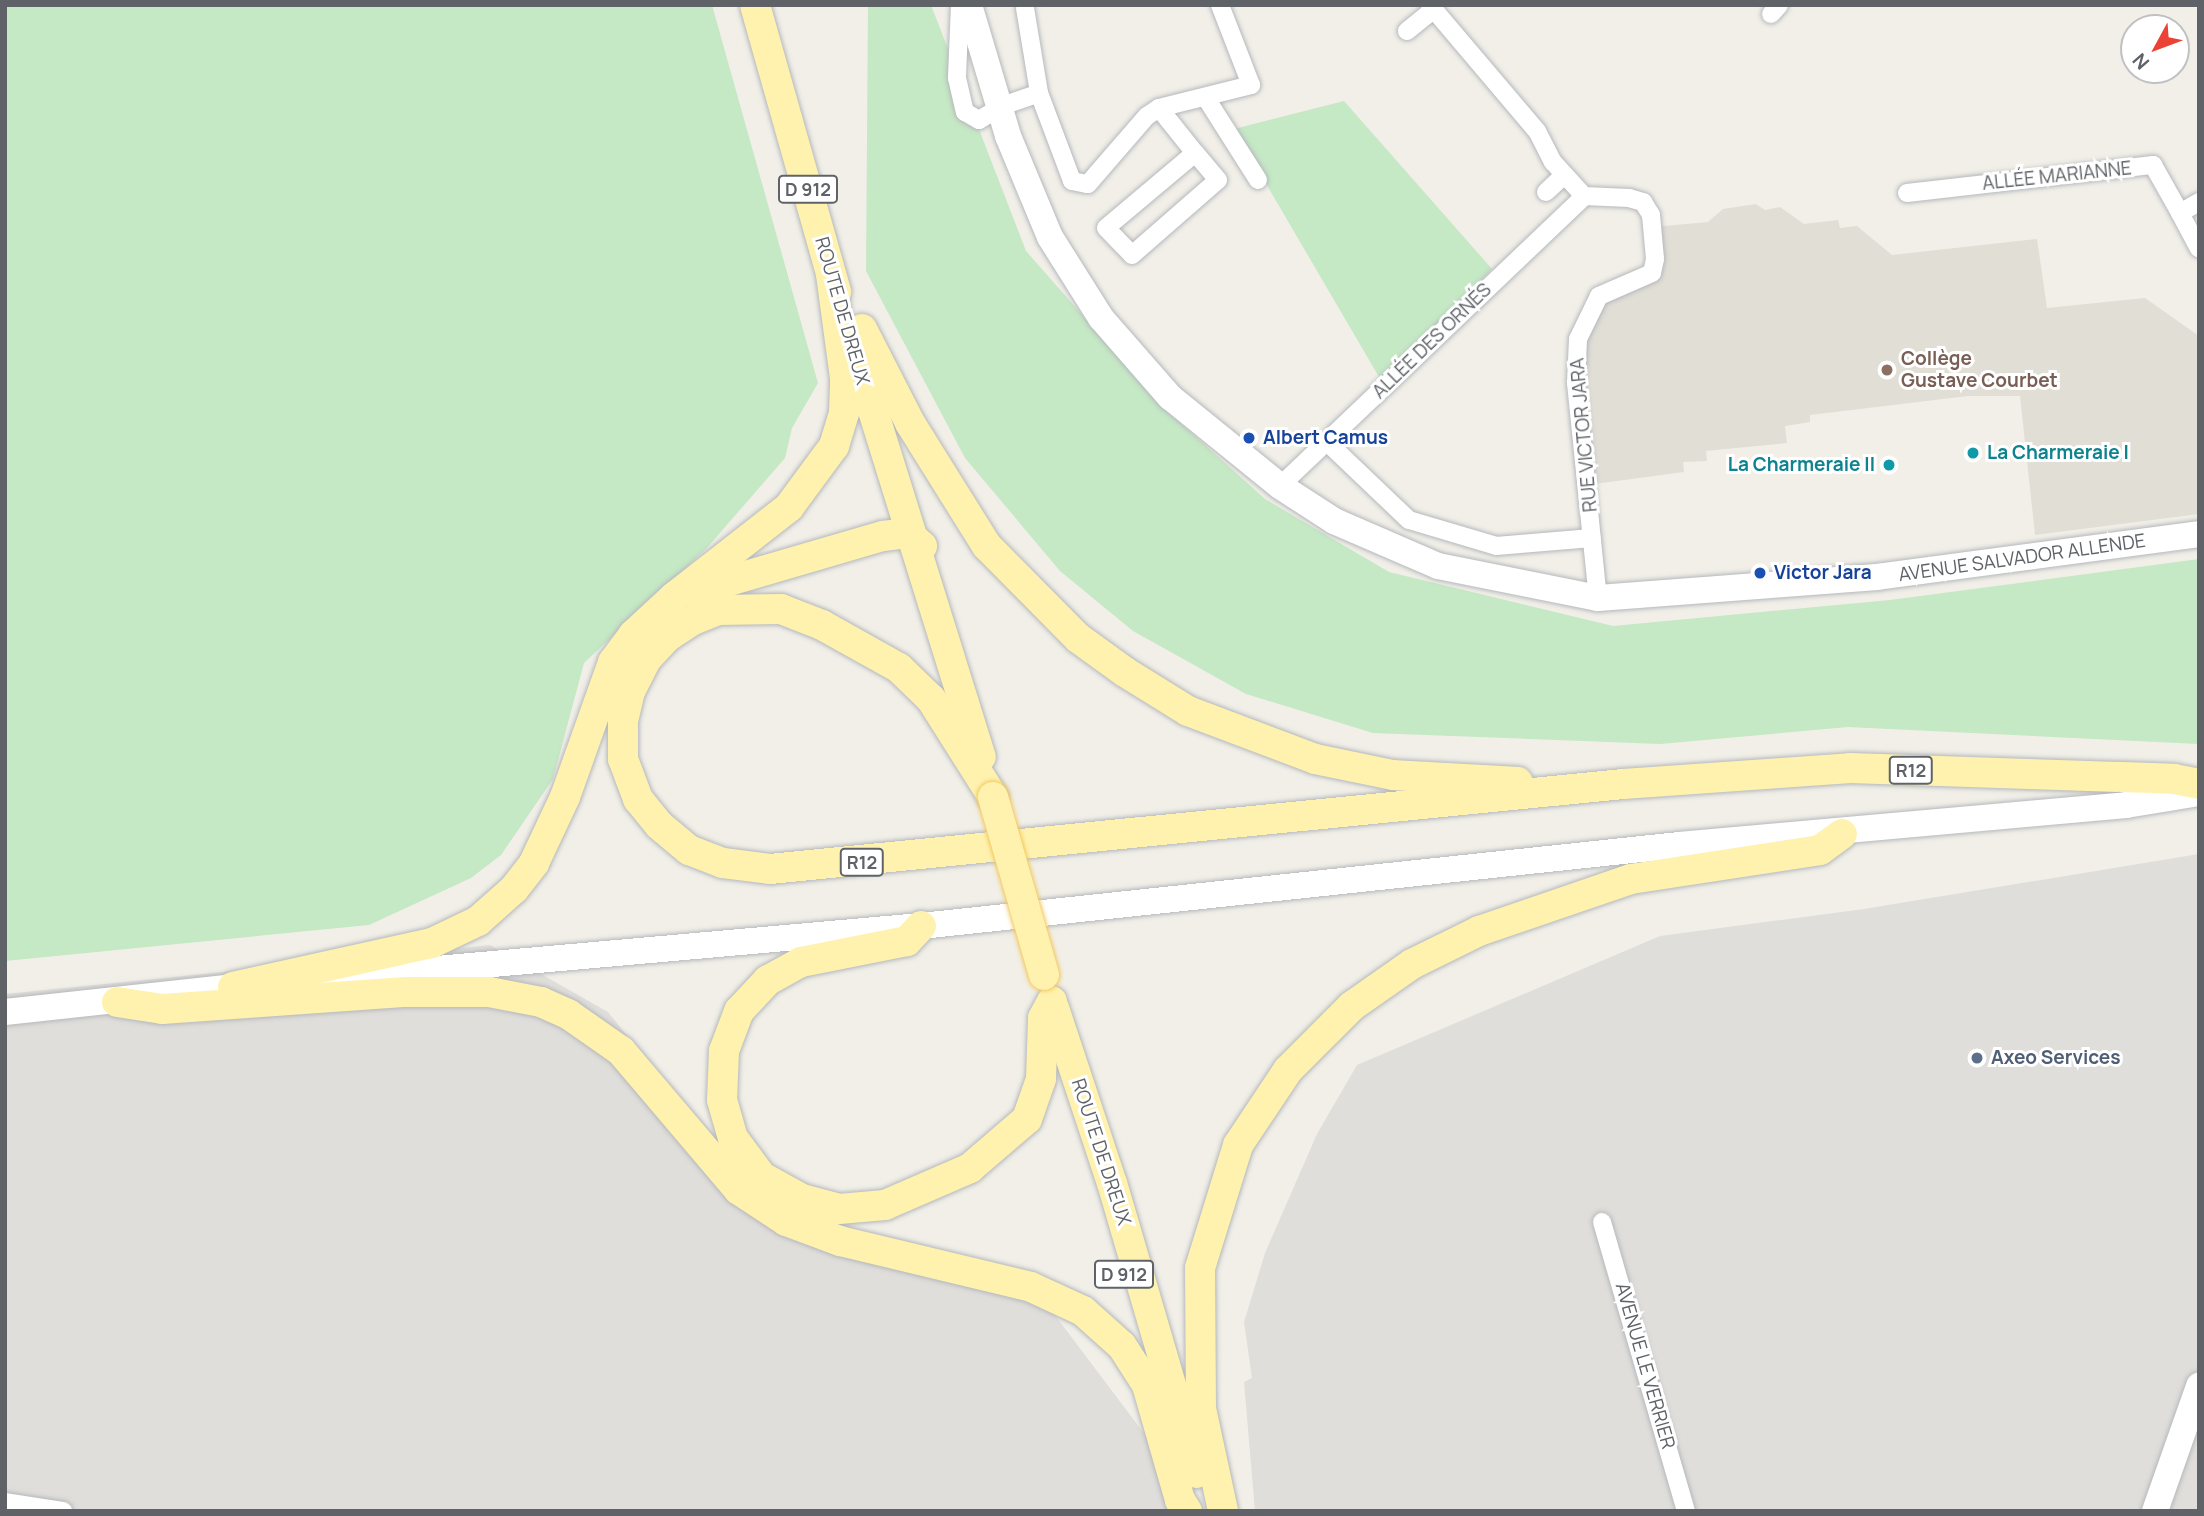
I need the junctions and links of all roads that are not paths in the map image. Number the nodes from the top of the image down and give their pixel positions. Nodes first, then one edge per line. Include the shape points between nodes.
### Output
1 (755, 5) edge
2 (766, 5) edge
3 (960, 5) edge
4 (969, 5) edge
5 (1220, 5) edge
6 (1026, 8) dead end
7 (1431, 8) edge
8 (1407, 31) dead end
9 (1039, 93) junction
10 (1206, 98) junction
11 (1002, 106) junction
12 (1159, 108) junction
13 (1195, 153) junction
14 (1564, 175) junction
15 (1258, 180) dead end
16 (1546, 192) dead end
17 (1907, 193) dead end
18 (1584, 196) junction
19 (2199, 202) edge
20 (2180, 213) junction
21 (2199, 248) edge
22 (831, 274) junction
23 (862, 329) junction
24 (1327, 442) junction
25 (1280, 486) junction
26 (907, 533) junction
27 (2199, 534) edge
28 (1592, 538) junction
29 (930, 557) junction
30 (674, 597) junction
31 (1598, 598) junction
32 (938, 615) junction
33 (1623, 785) junction
34 (2199, 785) edge
35 (2199, 793) edge
36 (993, 797) junction
37 (1842, 834) junction
38 (921, 926) junction
39 (233, 987) junction
40 (1048, 988) junction
41 (117, 1002) junction
42 (5, 1012) edge
43 (1063, 1036) junction
44 (1602, 1222) dead end
45 (2199, 1386) edge
46 (5, 1502) edge
47 (63, 1511) edge
48 (1190, 1511) edge
49 (1208, 1511) edge
50 (1223, 1511) edge
51 (1686, 1511) edge
52 (2155, 1511) edge

1 - 22 main road, ROUTE DE DREUX / D 912
2 - 23 main road, ROUTE DE DREUX / D 912
3 - 11 street via 957,78 965,112 979,121
4 - 11 main road, AVENUE SALVADOR ALLENDE
5 - 10 street via 1251,85
6 - 9 street
7 - 8 street
7 - 14 street via 1537,131
9 - 11 street
9 - 12 street via 1073,181 1088,184
10 - 12 street
10 - 15 street
11 - 25 main road, AVENUE SALVADOR ALLENDE via 1008,136 1050,237 1101,318 1170,397
12 - 13 street
13 - 13 street via 1218,180 1132,255 1106,228
14 - 16 street
14 - 18 street
17 - 20 street, ALLÉE MARIANNE via 2153,165
18 - 24 street, ALLÉE DES ORNÉS
18 - 28 street, RUE VICTOR JARA via 1643,202 1651,215 1656,259 1652,273 1599,296 1578,340 1576,383
19 - 20 street
20 - 21 street
22 - 26 main road, ROUTE DE DREUX / D 912
22 - 30 main road via 845,379 844,413 834,446 789,507
23 - 29 main road, ROUTE DE DREUX / D 912
23 - 33 main road, R12 via 910,423 987,546 1077,638 1188,711 1315,759 1393,775
24 - 25 street, ALLÉE DES ORNÉS
24 - 28 street via 1409,520 1496,547
25 - 31 main road, AVENUE SALVADOR ALLENDE via 1334,521 1438,566
26 - 29 main road
26 - 30 main road
26 - 32 main road, ROUTE DE DREUX / D 912
27 - 31 main road, AVENUE SALVADOR ALLENDE via 1877,577
28 - 31 street, RUE VICTOR JARA
29 - 32 main road, ROUTE DE DREUX / D 912
30 - 39 main road via 633,635 613,662 555,819 534,863 497,907 432,943
32 - 36 main road, ROUTE DE DREUX / D 912
33 - 34 main road, R12 via 1850,768 2174,779
33 - 36 main road, R12 via 769,869 723,863 689,850 659,825 639,799 623,759 623,721 630,691 646,660 667,636 693,620 718,610 781,609 822,625 899,668 930,699
35 - 37 main road via 2126,806
36 - 40 main road, ROUTE DE DREUX / D 912, bridge
37 - 38 main road via 1679,845
37 - 50 main road via 1820,850 1631,879 1479,931 1412,964 1352,1006 1288,1070 1238,1145 1200,1268 1201,1408
38 - 39 main road
38 - 40 main road via 907,941 801,962 768,980 739,1011 724,1051 722,1100 733,1138 762,1177 802,1199 839,1209 885,1205 970,1168 1027,1119 1041,1079
39 - 41 main road
40 - 43 main road, ROUTE DE DREUX / D 912
41 - 42 main road
41 - 48 main road via 162,1009 406,992 489,992 541,1002 568,1014 621,1051 738,1190 786,1221 840,1241 1031,1287 1083,1311 1122,1346 1147,1385 1180,1500
43 - 48 main road, ROUTE DE DREUX / D 912 via 1098,1184
43 - 49 main road, ROUTE DE DREUX / D 912 via 1112,1183
44 - 51 street, AVENUE LE VERRIER
45 - 52 main road
46 - 47 street

